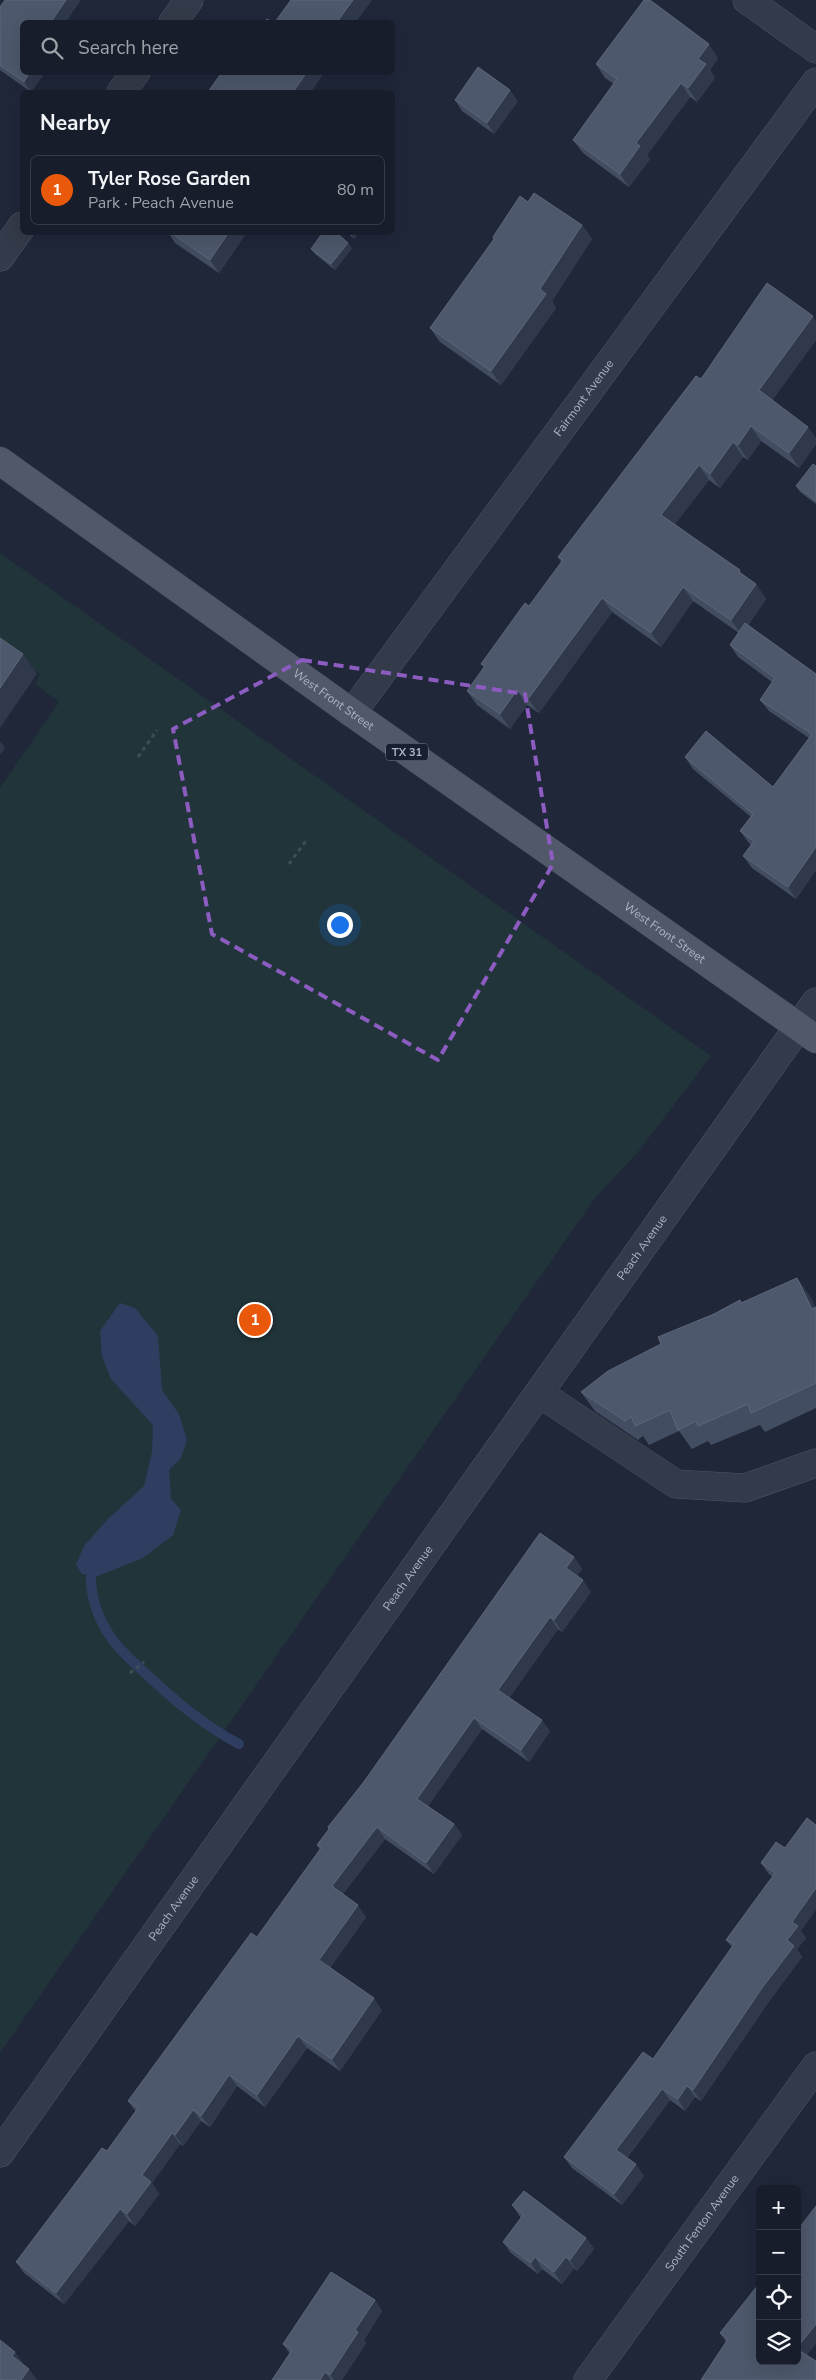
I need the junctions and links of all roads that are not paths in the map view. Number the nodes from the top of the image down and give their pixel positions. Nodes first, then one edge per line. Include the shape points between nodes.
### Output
1 (189, 0) edge
2 (747, 0) edge
3 (174, 20) edge
4 (816, 49) edge
5 (134, 75) edge
6 (816, 82) edge
7 (122, 90) edge
8 (20, 229) edge
9 (0, 257) edge
10 (0, 461) edge
11 (352, 713) junction
12 (816, 1002) edge
13 (807, 1033) edge
14 (539, 1393) junction
15 (816, 1463) edge
16 (816, 2066) edge
17 (0, 2153) edge
18 (588, 2380) edge

1 - 3 street
2 - 4 street
5 - 7 street
6 - 11 street, Fairmont Avenue
8 - 9 street
10 - 11 main road, West Front Street / TX 31
11 - 13 main road, West Front Street / TX 31
12 - 13 street, Peach Avenue
13 - 14 street, Peach Avenue
14 - 15 street via 676,1484 745,1488
14 - 17 street, Peach Avenue
16 - 18 street, South Fenton Avenue

